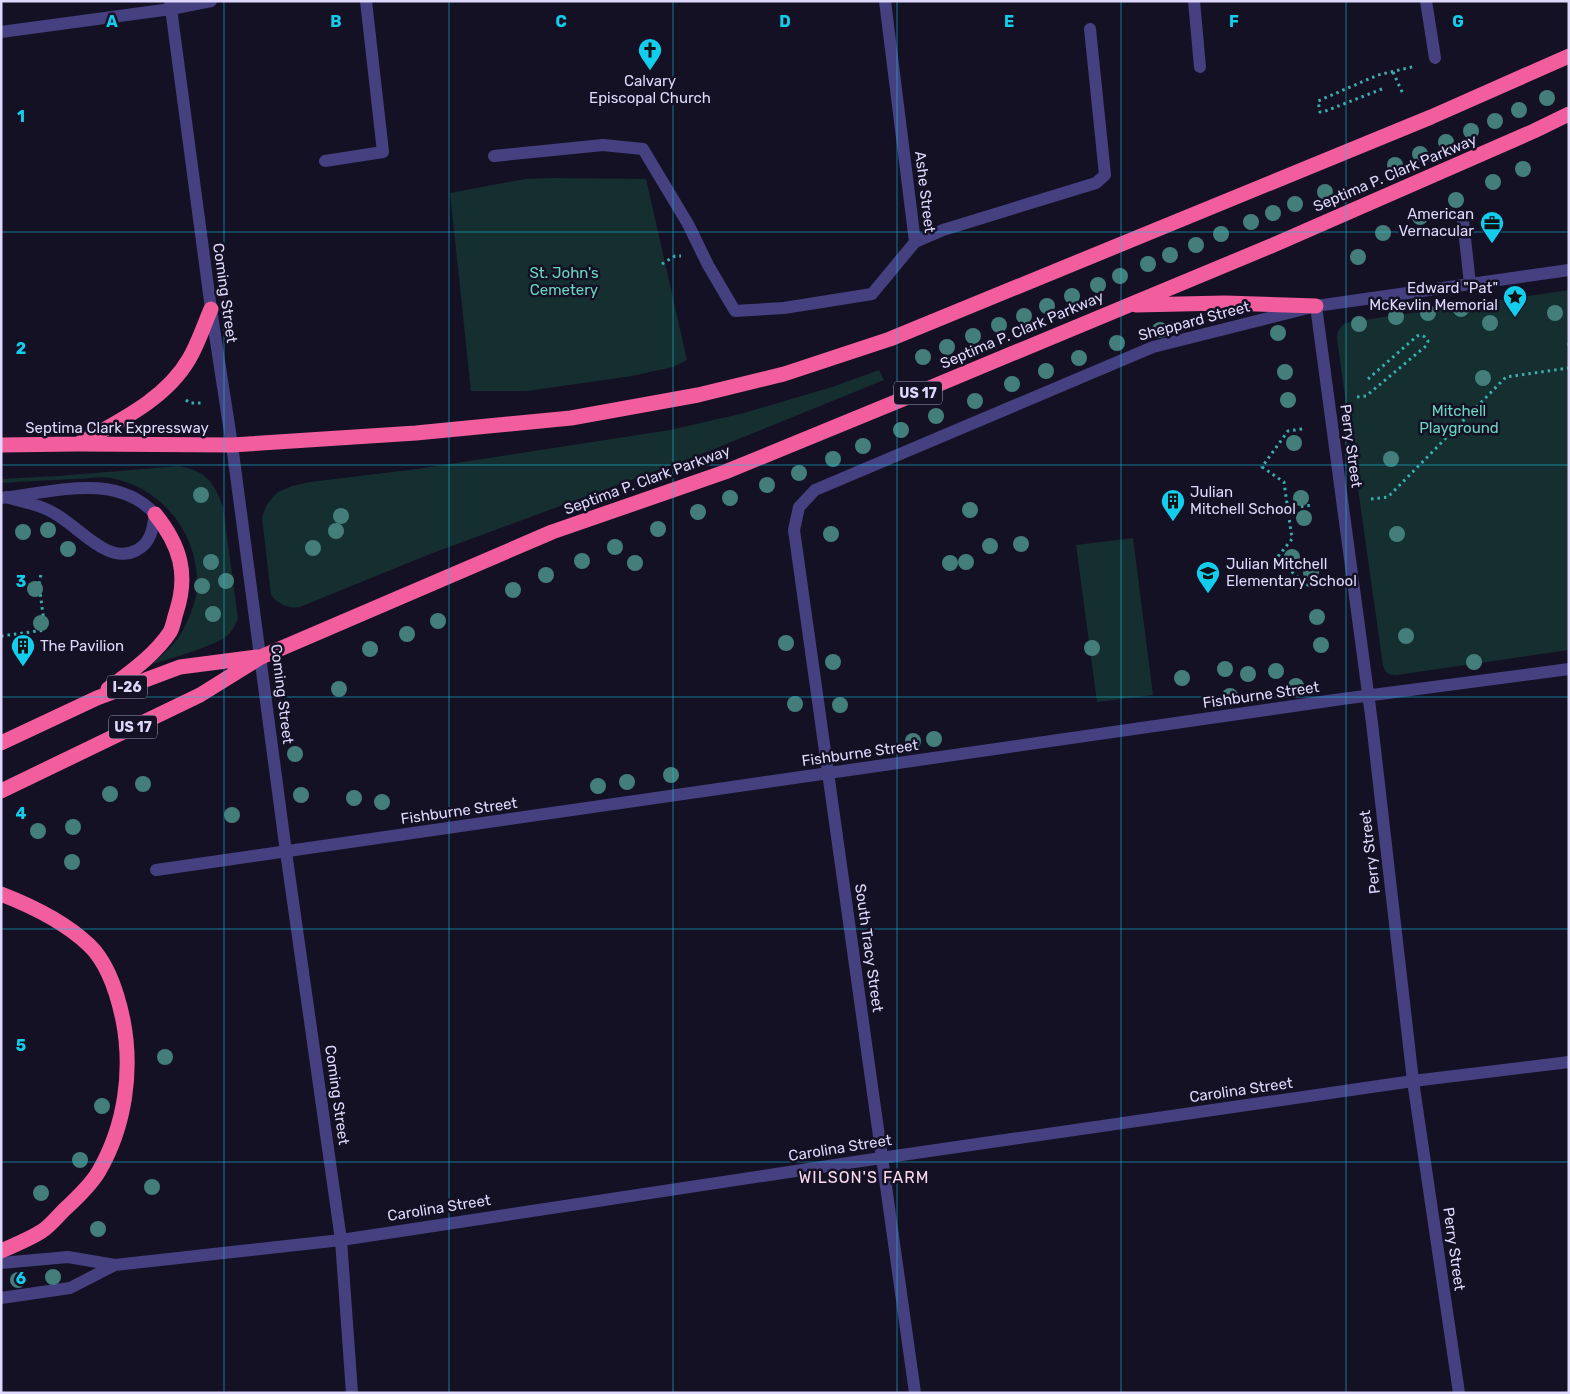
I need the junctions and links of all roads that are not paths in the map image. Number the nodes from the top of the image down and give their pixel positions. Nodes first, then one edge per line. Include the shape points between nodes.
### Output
1 (211, 1) edge
2 (366, 1) edge
3 (885, 1) edge
4 (1194, 1) edge
5 (1426, 1) edge
6 (171, 5) edge
7 (1090, 29) dead end
8 (1, 32) edge
9 (1569, 56) edge
10 (1435, 58) dead end
11 (1200, 67) dead end
12 (1569, 114) edge
13 (494, 156) dead end
14 (325, 160) dead end
15 (1464, 220) dead end
16 (915, 242) junction
17 (1569, 270) edge
18 (1470, 284) junction
19 (1127, 305) junction
20 (1316, 306) junction
21 (210, 309) junction
22 (78, 444) junction
23 (1, 445) edge
24 (232, 445) junction
25 (4, 497) edge
26 (799, 507) joint
27 (154, 514) junction
28 (261, 657) junction
29 (1569, 669) edge
30 (1368, 696) junction
31 (97, 698) junction
32 (1, 743) edge
33 (829, 774) junction
34 (1, 791) edge
35 (286, 852) junction
36 (156, 870) dead end
37 (1, 894) edge
38 (1569, 1062) edge
39 (1413, 1081) junction
40 (881, 1158) junction
41 (341, 1240) junction
42 (1, 1251) edge
43 (1, 1263) edge
44 (116, 1265) junction
45 (1, 1298) edge
46 (352, 1393) edge
47 (915, 1393) edge
48 (1459, 1393) edge

1 - 6 street
2 - 14 street via 383,152
3 - 16 street, Ashe Street
4 - 11 street
5 - 10 street
6 - 8 street
6 - 21 street, Coming Street
7 - 16 street via 1105,175 1096,182 943,230
9 - 24 highway via 1431,118 890,339 784,374 698,395 571,418 416,433
12 - 19 highway, Septima P. Clark Parkway / US 17 via 1280,242
13 - 16 street, Ashe Street via 602,145 643,148 735,311 784,308 872,294
15 - 18 street
17 - 18 street, Sheppard Street
18 - 20 street, Sheppard Street
19 - 20 highway
19 - 28 highway, Septima P. Clark Parkway / US 17 via 725,472 552,532
20 - 26 street, Sheppard Street via 1153,347 815,490
20 - 30 street, Perry Street
21 - 22 highway via 190,359 176,378 122,420
21 - 24 street, Coming Street
22 - 23 highway, Septima Clark Expressway
22 - 24 highway, Septima Clark Expressway
24 - 28 street, Coming Street
25 - 27 street via 106,488 133,497
25 - 27 street via 56,514 112,553 129,554 143,547 152,532
26 - 33 street, South Tracy Street via 794,530
27 - 31 highway via 168,530 176,547 182,568 181,597 170,631 144,661
28 - 31 highway, I-26 via 180,667
28 - 34 highway, US 17 via 200,695
28 - 35 street, Coming Street
29 - 30 street, Fishburne Street
30 - 33 street, Fishburne Street
30 - 39 street, Perry Street
31 - 32 highway, I-26
33 - 35 street, Fishburne Street
33 - 40 street, South Tracy Street
35 - 36 street, Fishburne Street
35 - 41 street, Coming Street
37 - 42 highway via 63,925 90,946 102,962 118,997 126,1037 127,1079 123,1111 98,1172 73,1202 42,1231
38 - 39 street, Carolina Street
39 - 40 street, Carolina Street
39 - 48 street, Perry Street
40 - 41 street, Carolina Street
40 - 47 street, South Tracy Street
41 - 44 street, Carolina Street
41 - 46 street, Coming Street
43 - 44 street, Carolina Street via 68,1258
44 - 45 street, Carolina Street via 70,1288

